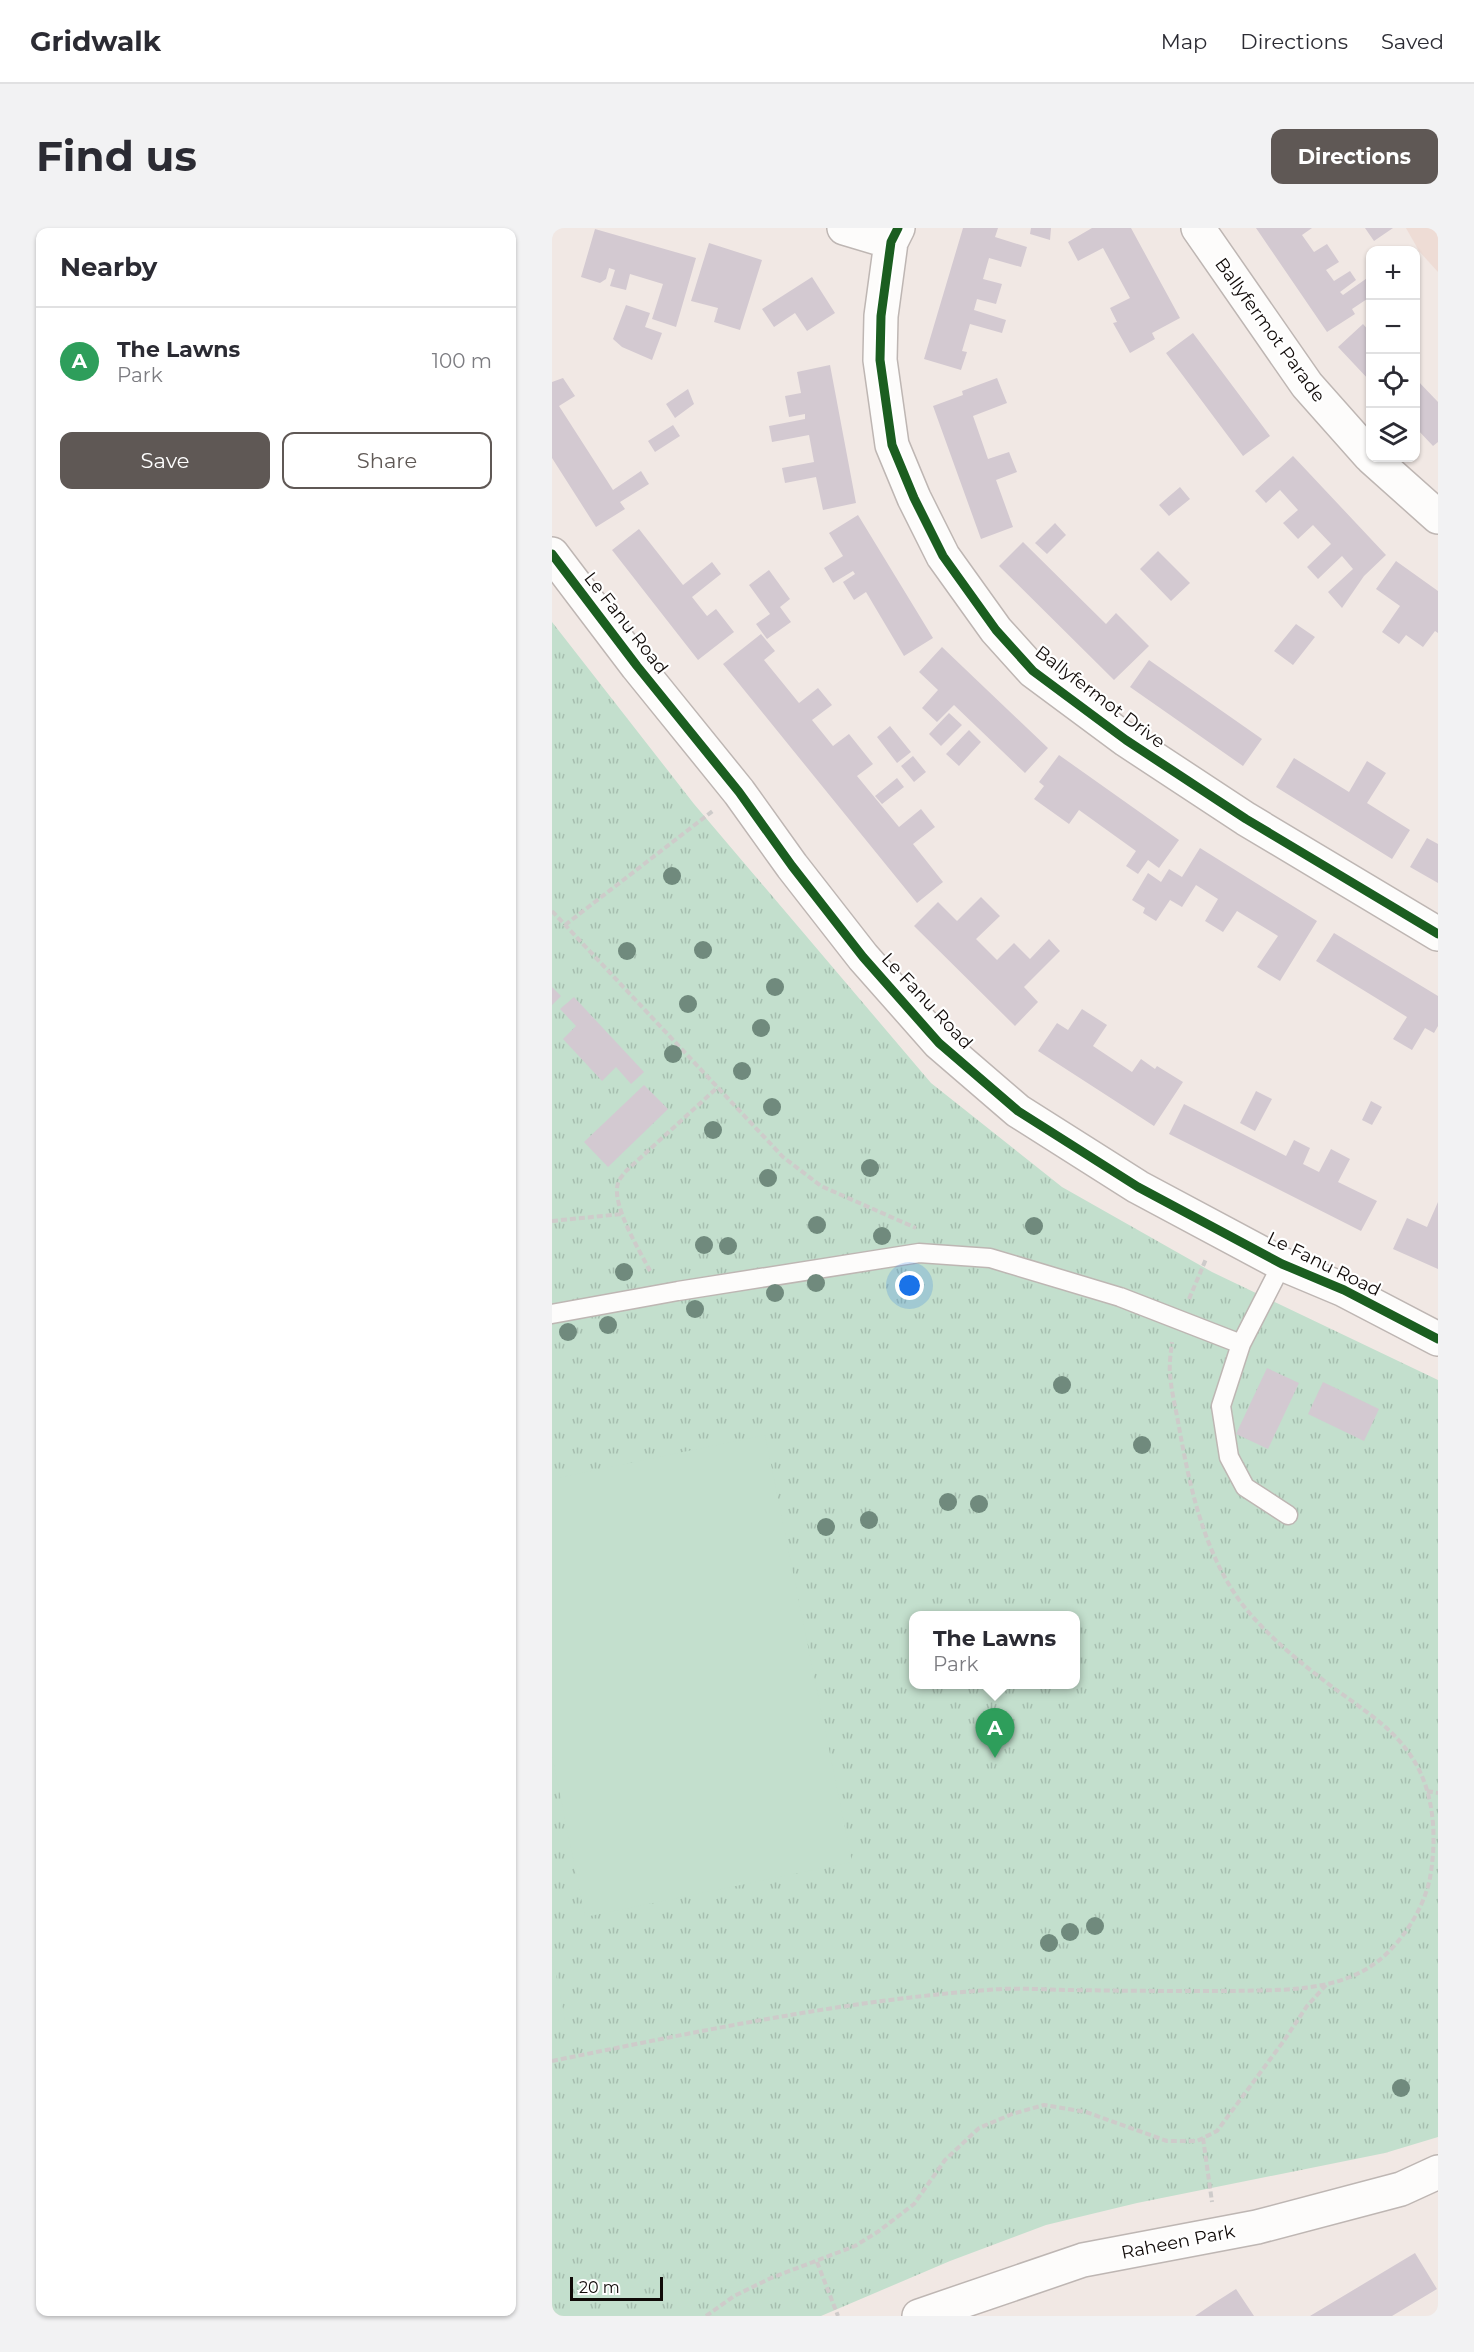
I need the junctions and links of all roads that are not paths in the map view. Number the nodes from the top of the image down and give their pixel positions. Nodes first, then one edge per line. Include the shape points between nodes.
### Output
1 (844, 228) edge
2 (1198, 228) edge
3 (894, 235) edge
4 (1366, 451) edge
5 (1377, 462) edge
6 (1438, 517) edge
7 (552, 554) edge
8 (1438, 934) edge
9 (1282, 1264) junction
10 (552, 1314) edge
11 (1438, 1339) edge
12 (1241, 1344) junction
13 (1288, 1515) dead end
14 (1438, 2172) edge
15 (919, 2316) edge

1 - 3 street, Ballyfermot Drive
2 - 4 street, Ballyfermot Parade via 1307,385
3 - 8 street, Ballyfermot Drive via 881,316 880,360 892,445 943,556 996,630 1033,671 1126,740 1246,819
5 - 6 street, Ballyfermot Parade
7 - 9 street, Le Fanu Road via 863,957 939,1043 1018,1111 1138,1187
9 - 11 street, Le Fanu Road via 1344,1290
9 - 12 lane
10 - 12 lane via 919,1253 990,1258 1120,1296
12 - 13 lane via 1221,1406 1229,1457 1245,1487
14 - 15 street, Raheen Park via 1401,2189 1257,2227 1083,2260

